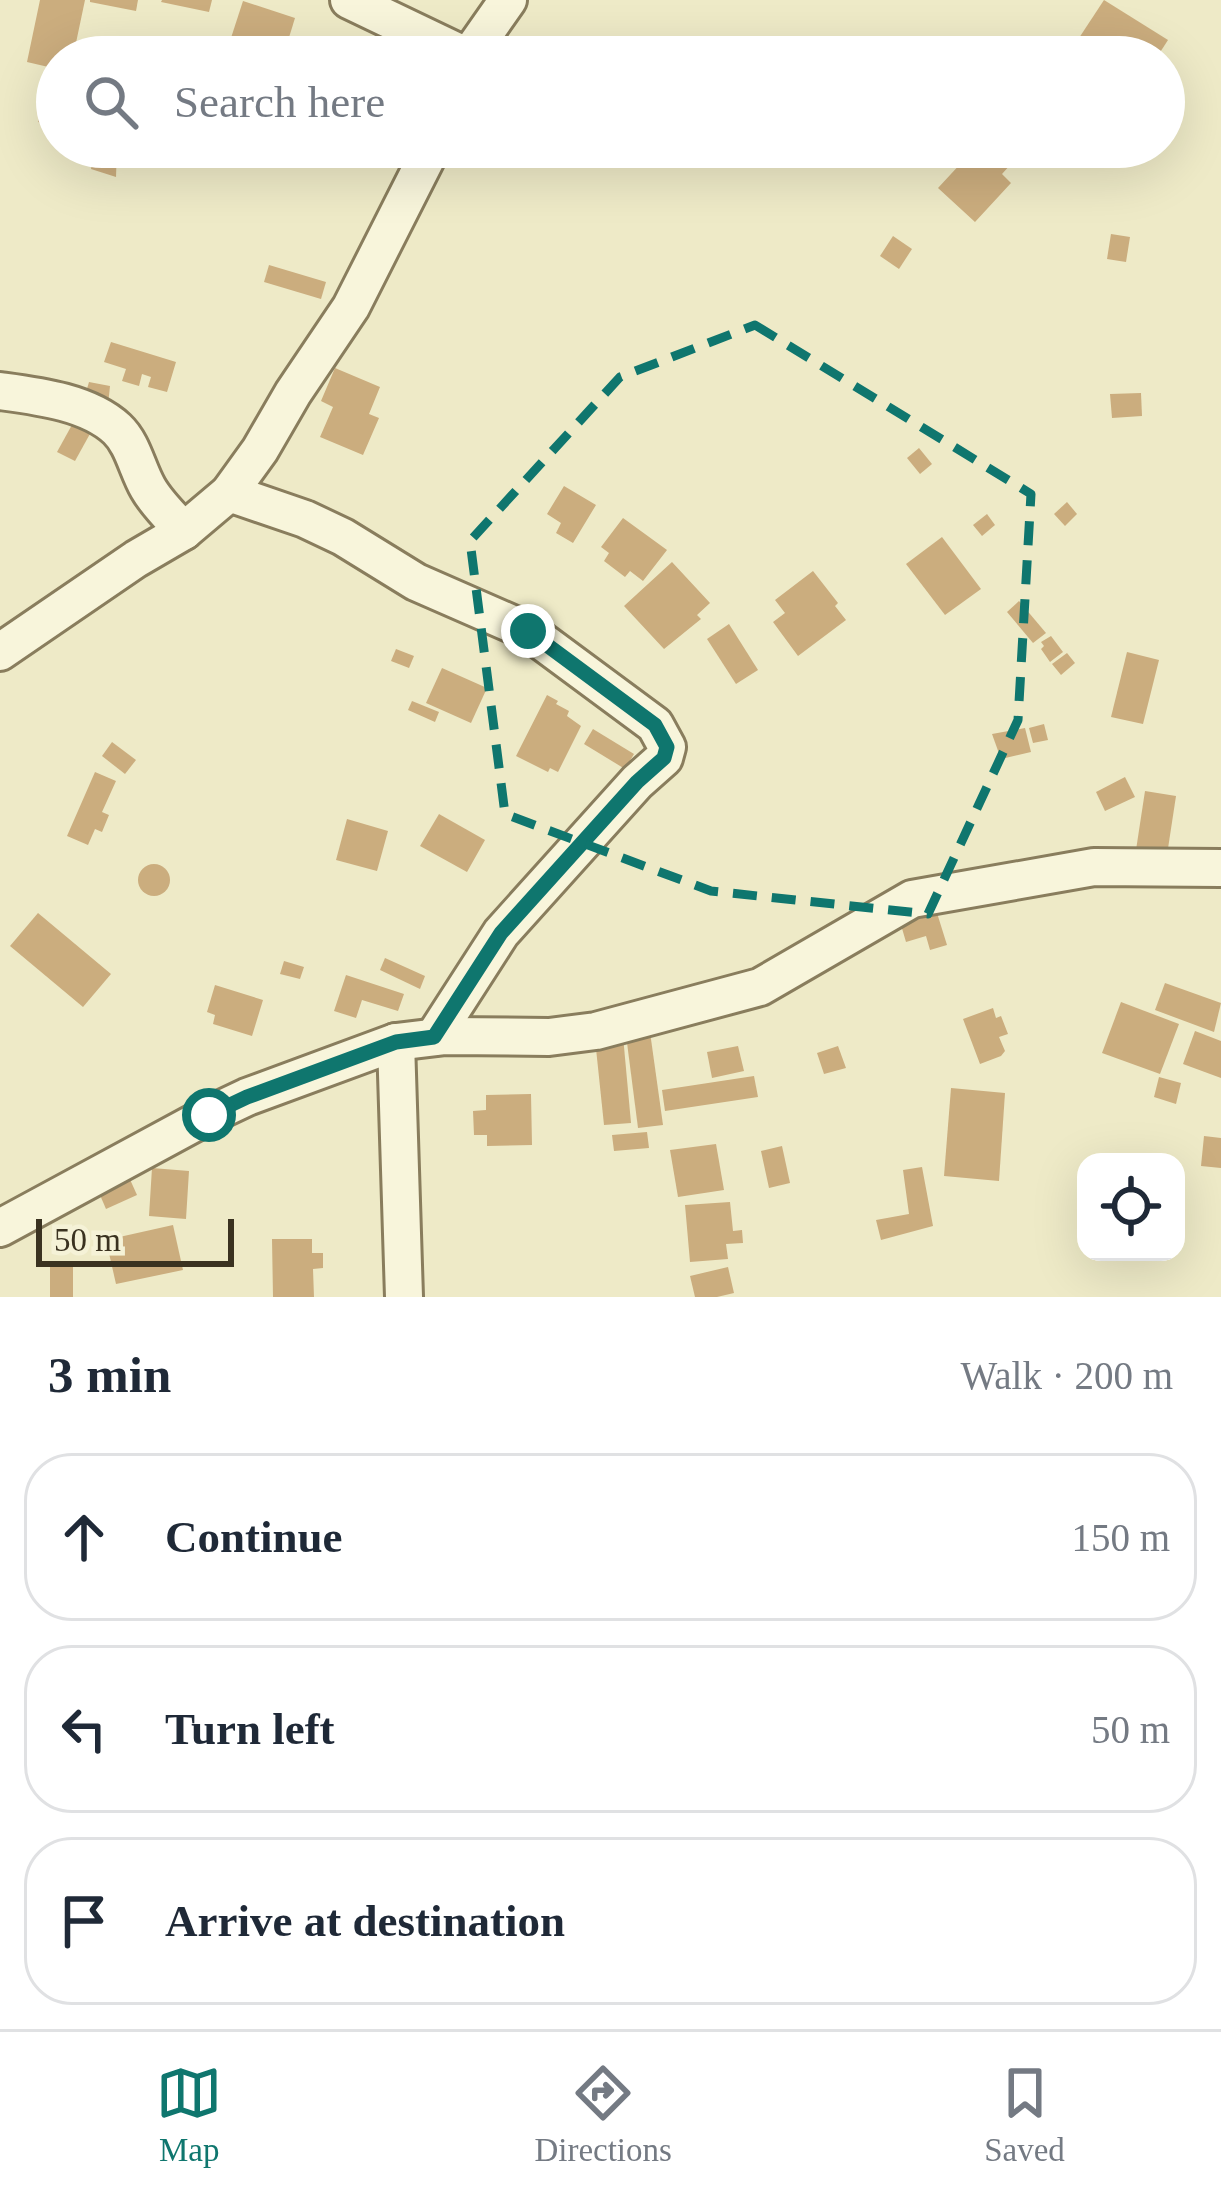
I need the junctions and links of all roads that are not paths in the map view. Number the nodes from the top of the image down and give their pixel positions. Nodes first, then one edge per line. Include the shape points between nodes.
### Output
1 (349, 0) edge
2 (508, 0) edge
3 (424, 36) edge
4 (483, 36) edge
5 (421, 168) edge
6 (0, 391) edge
7 (229, 493) junction
8 (184, 532) junction
9 (0, 652) edge
10 (1221, 868) edge
11 (434, 1037) junction
12 (396, 1042) junction
13 (0, 1228) edge
14 (404, 1297) edge

1 - 3 street
2 - 4 street
5 - 7 street via 351,307
6 - 8 street via 71,405 116,428 150,492
7 - 8 street
7 - 11 street via 305,519 416,582 528,631 655,725 667,747 501,933
8 - 9 street
10 - 11 street via 1094,867 911,899 760,987 596,1031
11 - 12 street
12 - 13 street via 228,1106
12 - 14 street

